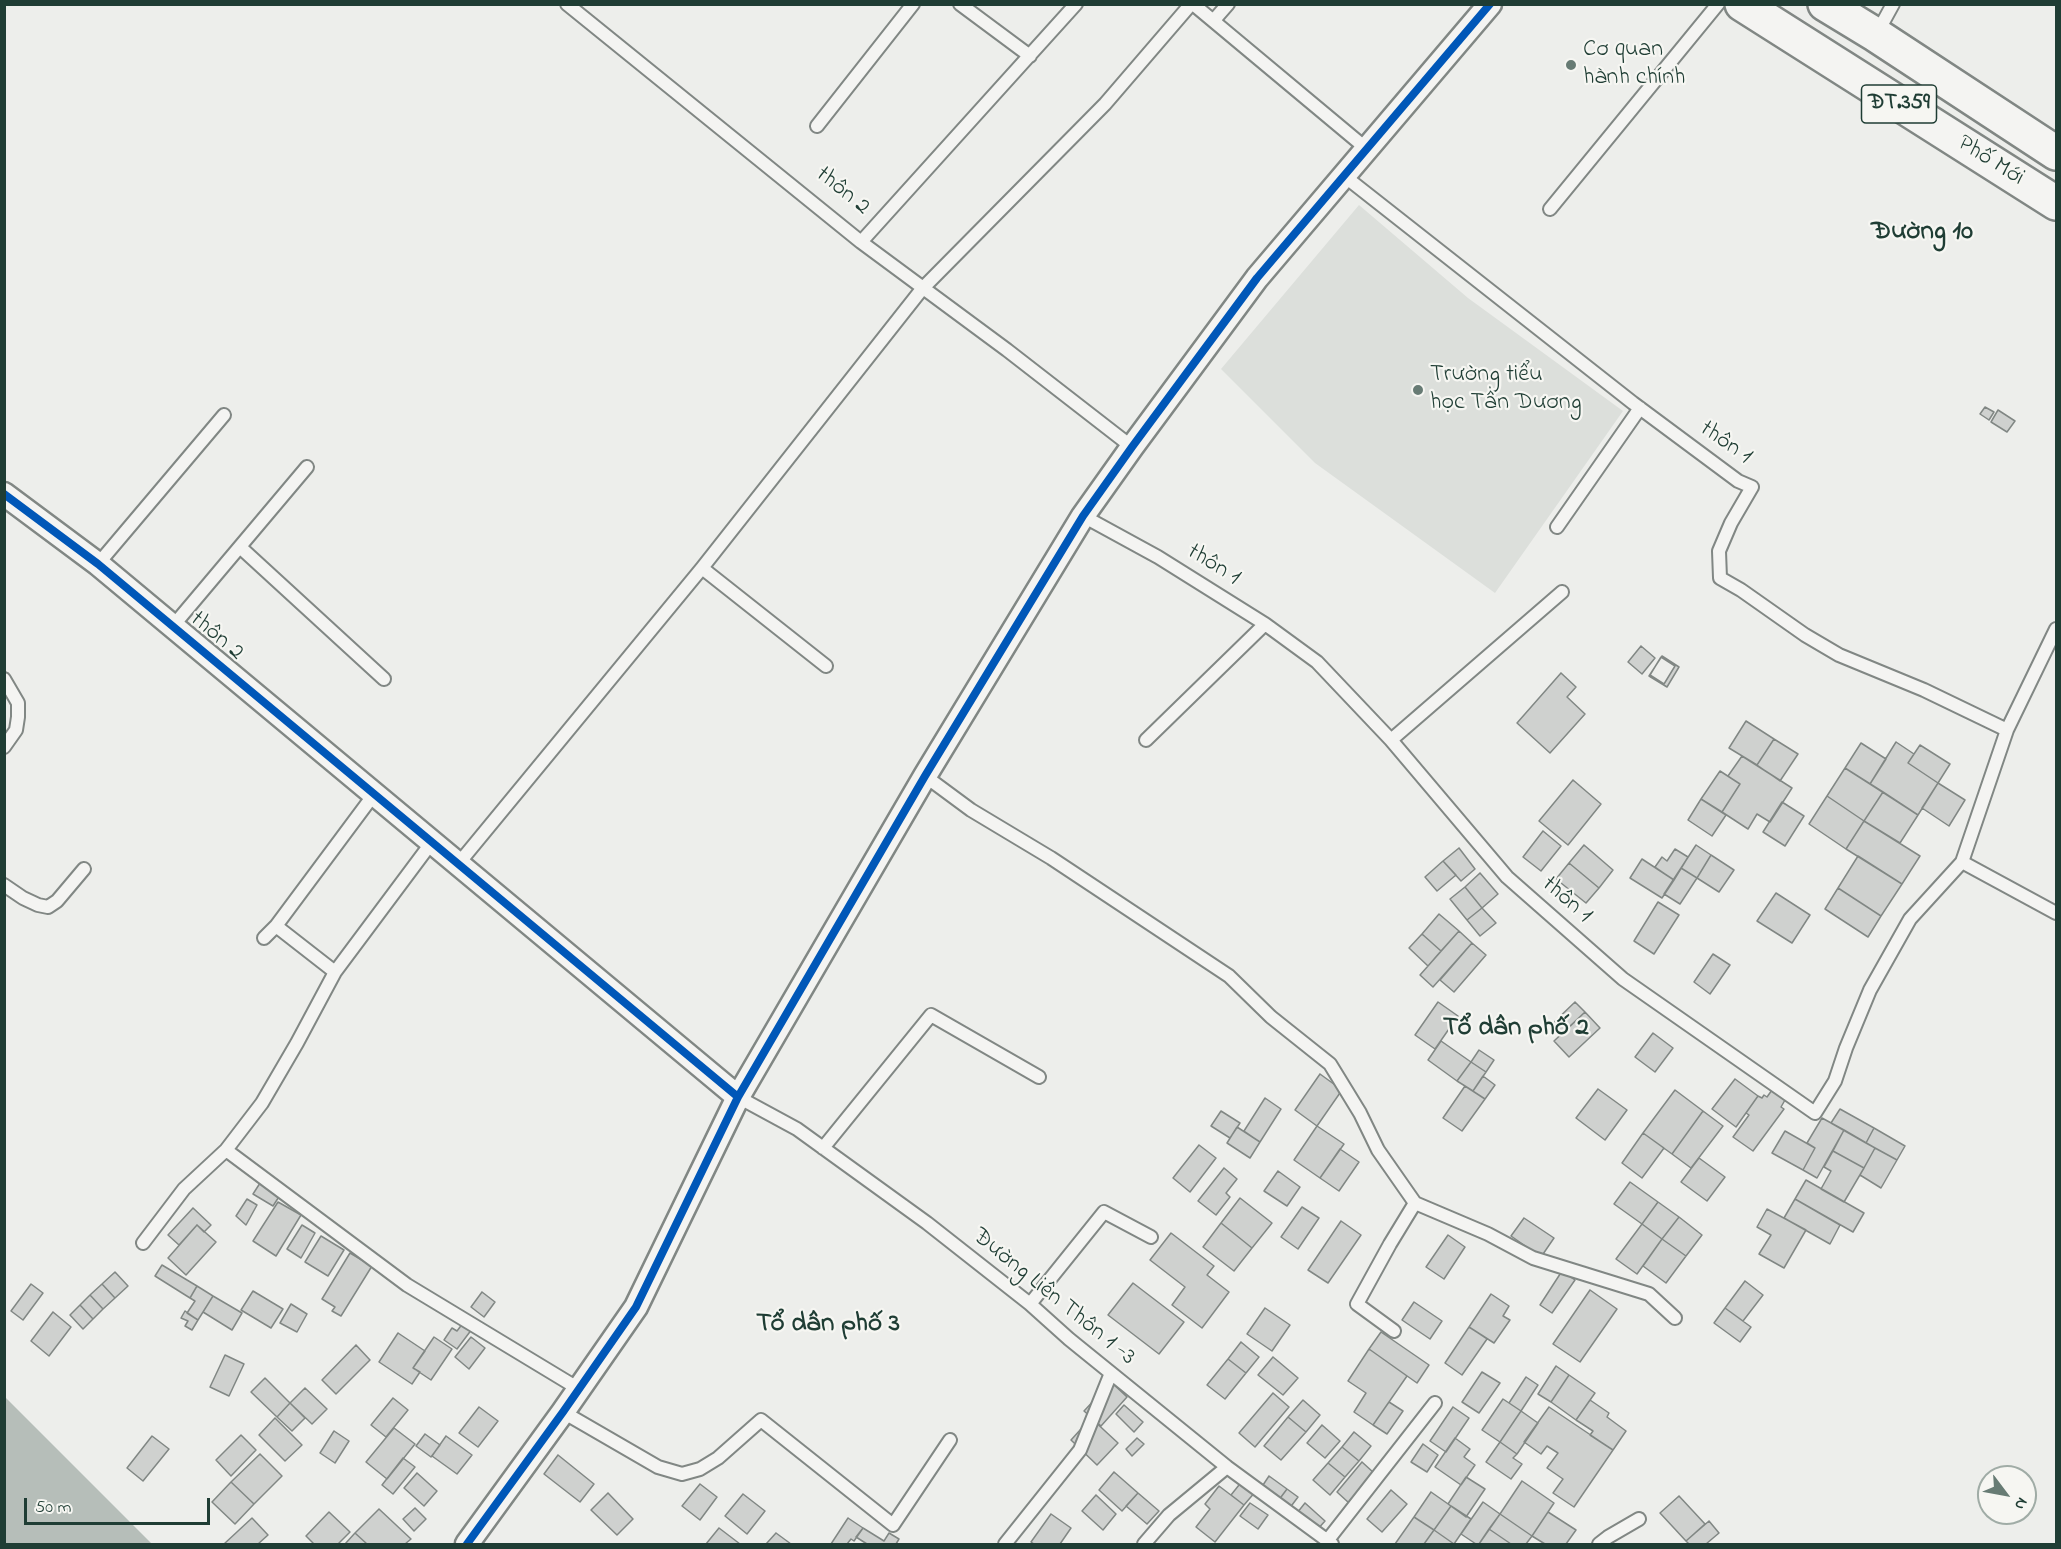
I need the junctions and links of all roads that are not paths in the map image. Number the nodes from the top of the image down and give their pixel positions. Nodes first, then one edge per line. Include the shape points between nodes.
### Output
1 (567, 4) edge
2 (913, 4) edge
3 (960, 4) edge
4 (1076, 4) edge
5 (1192, 4) edge
6 (1228, 4) edge
7 (1490, 4) edge
8 (1718, 4) edge
9 (1742, 4) edge
10 (1825, 4) edge
11 (1893, 4) edge
12 (1214, 20) junction
13 (1876, 35) junction
14 (1030, 56) junction
15 (817, 126) dead end
16 (1368, 150) junction
17 (2056, 153) edge
18 (1343, 175) junction
19 (2056, 203) edge
20 (1550, 209) dead end
21 (861, 242) junction
22 (922, 289) junction
23 (1640, 408) junction
24 (224, 415) dead end
25 (1132, 447) junction
26 (307, 467) dead end
27 (4, 494) edge
28 (1083, 516) junction
29 (1557, 527) dead end
30 (240, 547) junction
31 (98, 564) junction
32 (702, 568) junction
33 (1562, 592) dead end
34 (1265, 624) junction
35 (172, 626) junction
36 (2056, 628) edge
37 (826, 666) dead end
38 (384, 679) dead end
39 (4, 680) edge
40 (2007, 730) junction
41 (1146, 740) dead end
42 (1391, 740) junction
43 (4, 747) edge
44 (925, 776) junction
45 (375, 793) junction
46 (432, 842) junction
47 (1962, 862) junction
48 (459, 863) junction
49 (84, 869) dead end
50 (4, 885) edge
51 (2056, 913) edge
52 (276, 926) junction
53 (264, 938) dead end
54 (335, 972) junction
55 (1040, 1077) dead end
56 (738, 1097) junction
57 (823, 1148) junction
58 (226, 1150) junction
59 (1415, 1203) junction
60 (1151, 1237) dead end
61 (143, 1243) dead end
62 (1030, 1304) junction
63 (1675, 1318) dead end
64 (1394, 1331) dead end
65 (1111, 1373) junction
66 (579, 1389) junction
67 (1435, 1402) dead end
68 (564, 1412) junction
69 (950, 1440) dead end
70 (1227, 1467) junction
71 (1639, 1519) dead end
72 (1330, 1543) edge
73 (467, 1545) edge
74 (1005, 1545) edge
75 (1144, 1545) edge
76 (1599, 1545) edge

1 - 21 lane, thôn 2
2 - 15 lane
3 - 14 lane
4 - 14 lane, thôn 2
5 - 12 lane
5 - 22 lane via 1105,104
6 - 12 lane
7 - 16 street
8 - 20 lane
9 - 19 main road, Phố Mới / ĐT.359
10 - 13 main road, Phố Mới / ĐT.359
11 - 13 lane
12 - 16 lane
13 - 17 main road, Phố Mới / ĐT.359
14 - 21 lane, thôn 2
16 - 18 street
18 - 23 lane, thôn 1
18 - 25 street via 1257,278
21 - 22 lane
22 - 25 lane
22 - 32 lane
23 - 29 lane
23 - 40 lane, thôn 1 via 1738,481 1752,487 1719,551 1720,578 1839,655
24 - 31 lane
25 - 28 street
26 - 30 lane
27 - 31 street, thôn 2
28 - 34 lane, thôn 1 via 1158,557
28 - 44 street
30 - 35 lane
30 - 38 lane
31 - 35 street, thôn 2
32 - 37 lane
32 - 48 lane
33 - 42 lane
34 - 41 lane
34 - 42 lane, thôn 1 via 1317,662
35 - 45 street, thôn 2
36 - 40 lane
39 - 43 lane via 18,703 18,717 16,730
40 - 47 lane, thôn 1
42 - 47 lane, thôn 1 via 1508,877 1623,979 1815,1113 1835,1081 1870,990 1910,919
44 - 56 street
44 - 59 lane via 971,810 1229,976 1330,1064 1378,1150
45 - 46 street, thôn 2
45 - 52 lane
46 - 48 street, thôn 2
46 - 54 lane
47 - 51 lane
48 - 56 street, thôn 2
49 - 50 lane via 48,907 23,898
52 - 53 lane
52 - 54 lane
54 - 58 lane via 262,1102
55 - 57 lane via 931,1016
56 - 57 lane, Đường Liên Thôn 1 -3
56 - 66 street via 636,1307
57 - 62 lane, Đường Liên Thôn 1 -3
58 - 61 lane via 184,1189
58 - 66 lane via 407,1285
59 - 63 lane via 1533,1258 1649,1294
59 - 64 lane via 1357,1304
60 - 62 lane via 1104,1212
62 - 65 lane, Đường Liên Thôn 1 -3
65 - 70 lane, Đường Liên Thôn 1 -3
65 - 74 lane via 1080,1450
66 - 68 street
67 - 72 lane
68 - 69 lane via 658,1467 682,1474 718,1458 761,1420 893,1526
68 - 73 street
70 - 72 lane, Đường Liên Thôn 1 -3
70 - 75 lane via 1169,1515
71 - 76 lane

